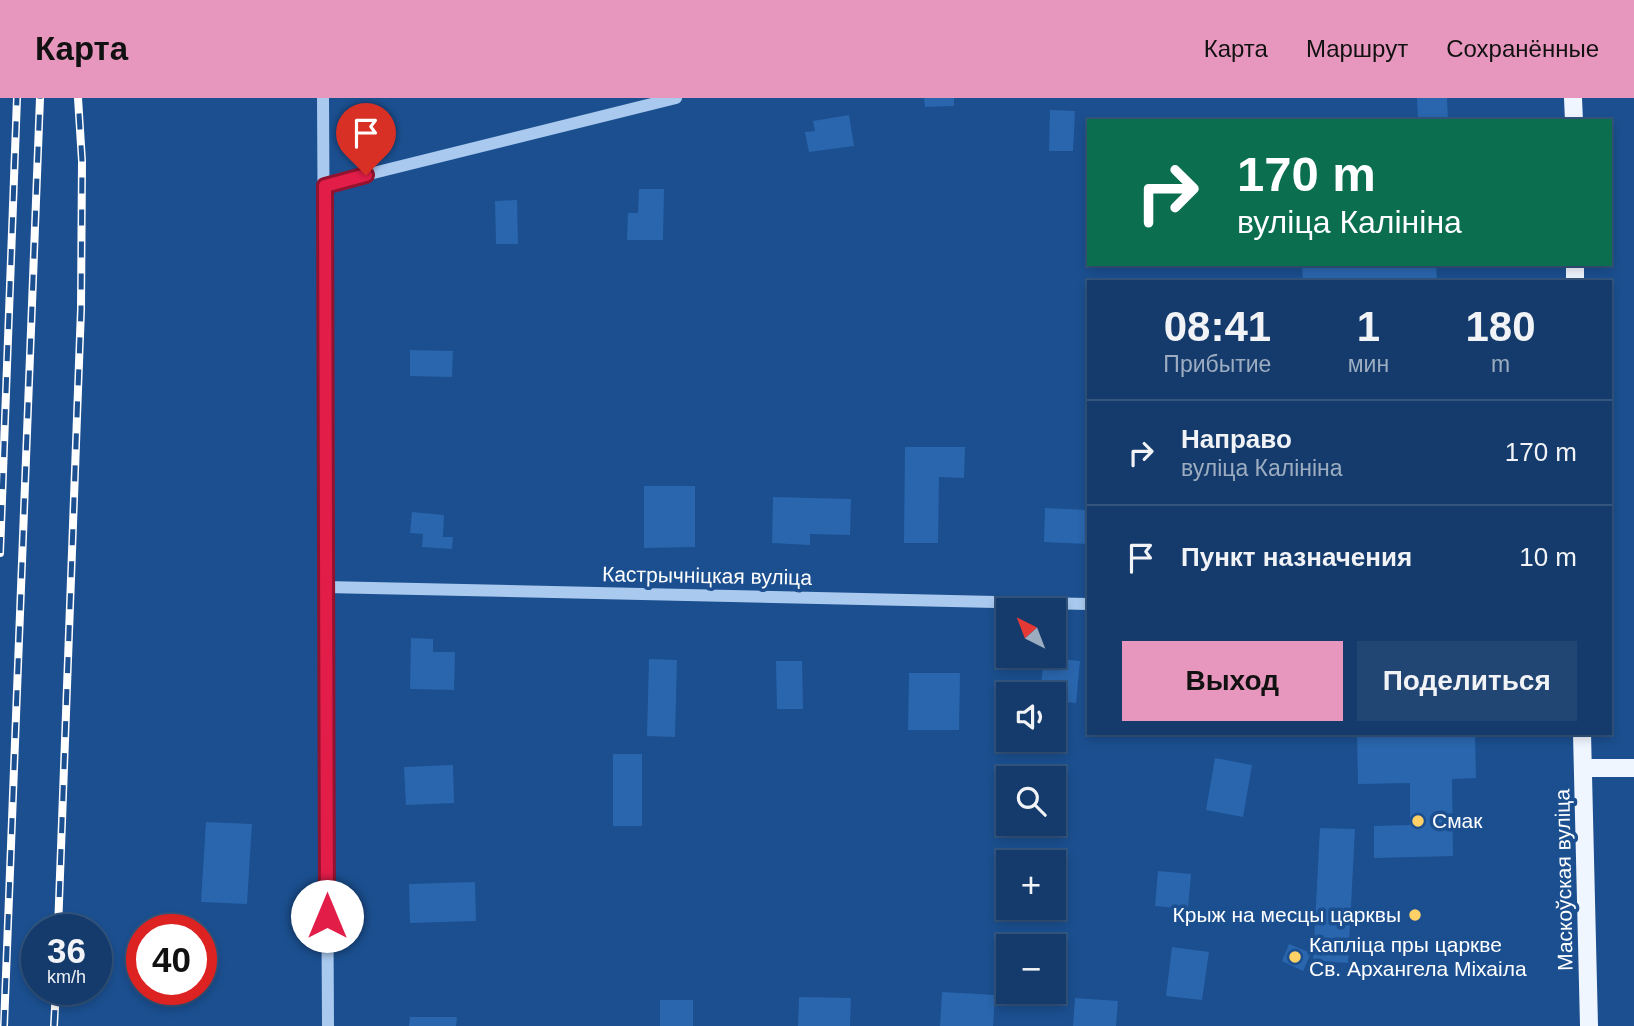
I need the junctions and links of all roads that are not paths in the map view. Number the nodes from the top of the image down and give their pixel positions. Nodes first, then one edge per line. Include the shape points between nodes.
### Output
1 (323, 98) edge
2 (676, 98) edge
3 (1573, 98) edge
4 (1574, 119) edge
5 (325, 186) junction
6 (325, 587) junction
7 (1087, 604) edge
8 (1582, 735) edge
9 (1585, 768) junction
10 (1634, 768) edge
11 (328, 1026) edge
12 (1589, 1026) edge

1 - 5 street
2 - 5 street
3 - 4 main road
5 - 6 street
6 - 7 street, Кастрычніцкая вуліца
6 - 11 street
8 - 9 main road, Маскоўская вуліца
9 - 10 main road
9 - 12 main road, Маскоўская вуліца

